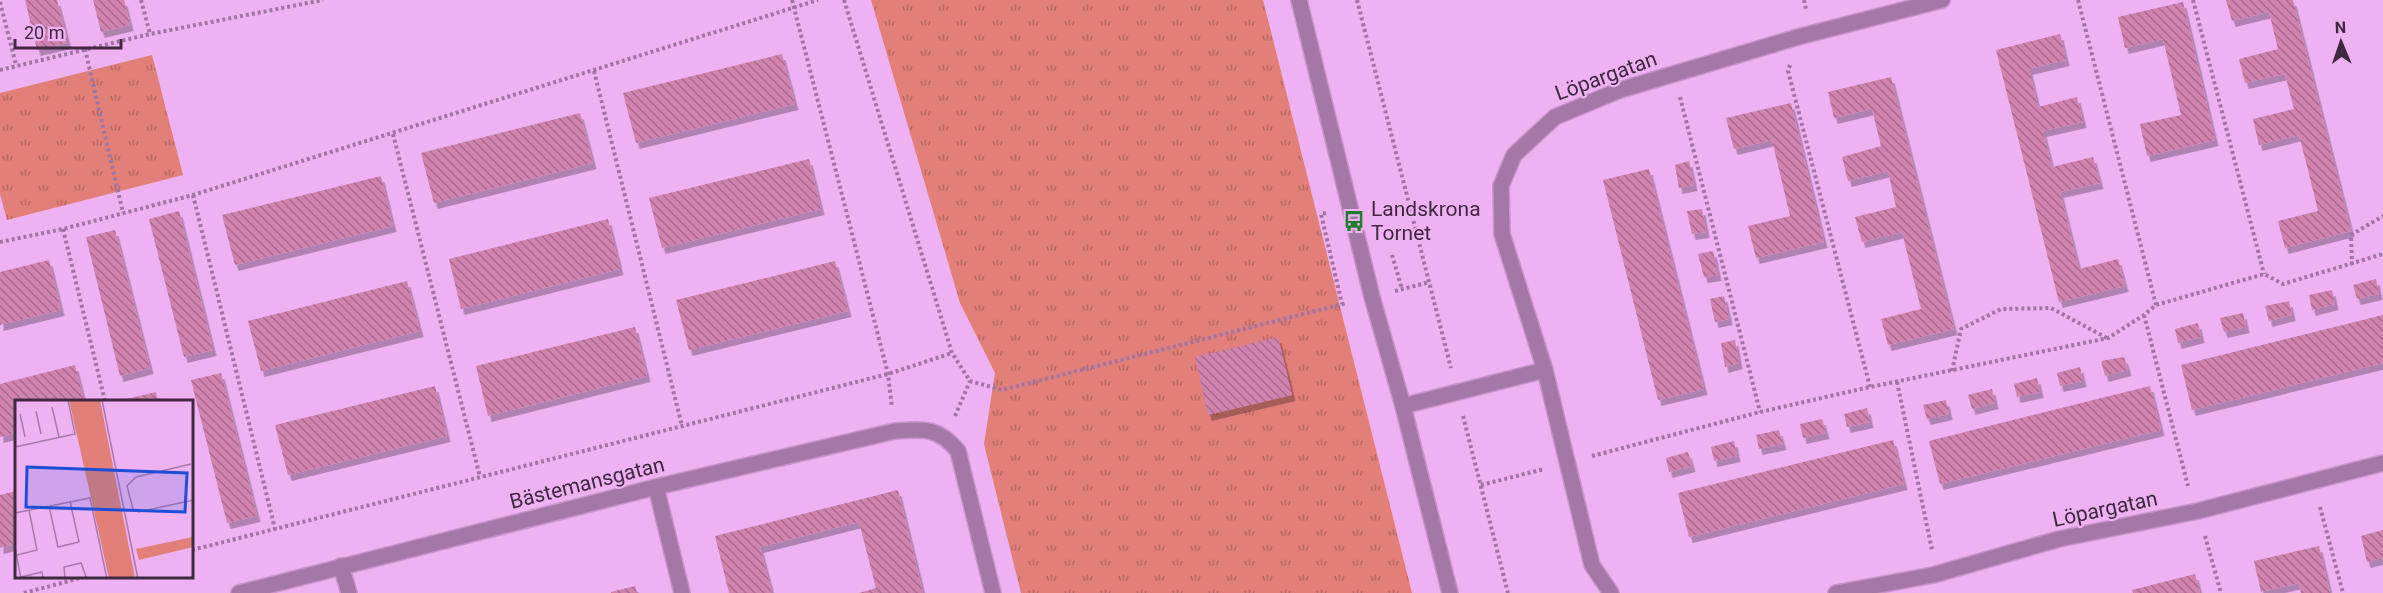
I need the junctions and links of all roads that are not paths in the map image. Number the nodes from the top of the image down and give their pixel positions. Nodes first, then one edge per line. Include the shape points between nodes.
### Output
1 (1299, 0) edge
2 (1942, 0) edge
3 (1545, 370) junction
4 (1403, 406) junction
5 (2383, 463) edge
6 (656, 487) junction
7 (342, 566) junction
8 (239, 593) edge
9 (349, 593) edge
10 (682, 593) edge
11 (993, 593) edge
12 (1450, 593) edge
13 (1611, 593) edge
14 (1836, 593) edge

1 - 4 street
2 - 3 street, Löpargatan via 1674,73 1554,117 1514,155 1500,186 1502,234
3 - 4 street
3 - 13 street, Löpargatan via 1592,565
4 - 12 street
5 - 14 street, Löpargatan via 2198,511 2059,539 1933,575
6 - 7 street, Bästemansgatan
6 - 10 street
6 - 11 street, Bästemansgatan via 895,431 921,429 946,436 958,451
7 - 8 street, Bästemansgatan
7 - 9 street

